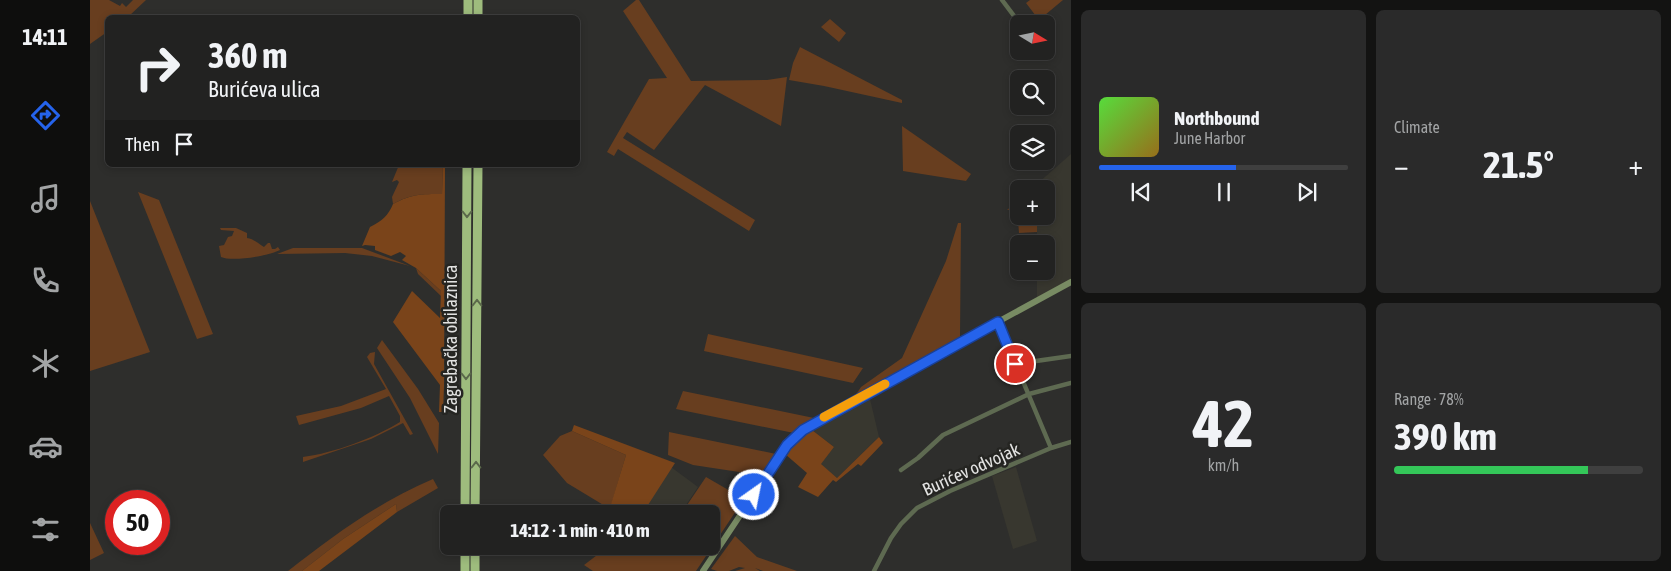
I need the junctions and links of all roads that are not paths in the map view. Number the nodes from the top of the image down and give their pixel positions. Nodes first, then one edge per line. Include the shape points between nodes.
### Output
1 (468, 0) edge
2 (478, 0) edge
3 (1002, 0) edge
4 (468, 15) edge
5 (478, 15) edge
6 (1013, 15) edge
7 (467, 167) edge
8 (478, 167) edge
9 (1071, 282) edge
10 (998, 322) junction
11 (1071, 356) edge
12 (1015, 364) junction
13 (1071, 383) edge
14 (1029, 394) junction
15 (1071, 442) edge
16 (1051, 448) junction
17 (901, 470) dead end
18 (465, 505) edge
19 (475, 505) edge
20 (465, 555) edge
21 (475, 555) edge
22 (465, 571) edge
23 (475, 571) edge
24 (703, 571) edge
25 (874, 571) edge

1 - 4 highway
2 - 5 highway
3 - 6 street
7 -> 18 highway, Zagrebačka obilaznica
19 -> 8 highway, Zagrebačka obilaznica
9 - 10 main road
10 - 12 street
10 - 24 main road via 831,413 795,437
11 - 12 street
12 - 14 street
13 - 14 street
14 - 16 street
14 - 17 street via 943,435
15 - 16 street, Burićev odvojak
16 - 25 street, Burićev odvojak via 916,508 891,538
20 - 22 highway
21 - 23 highway

